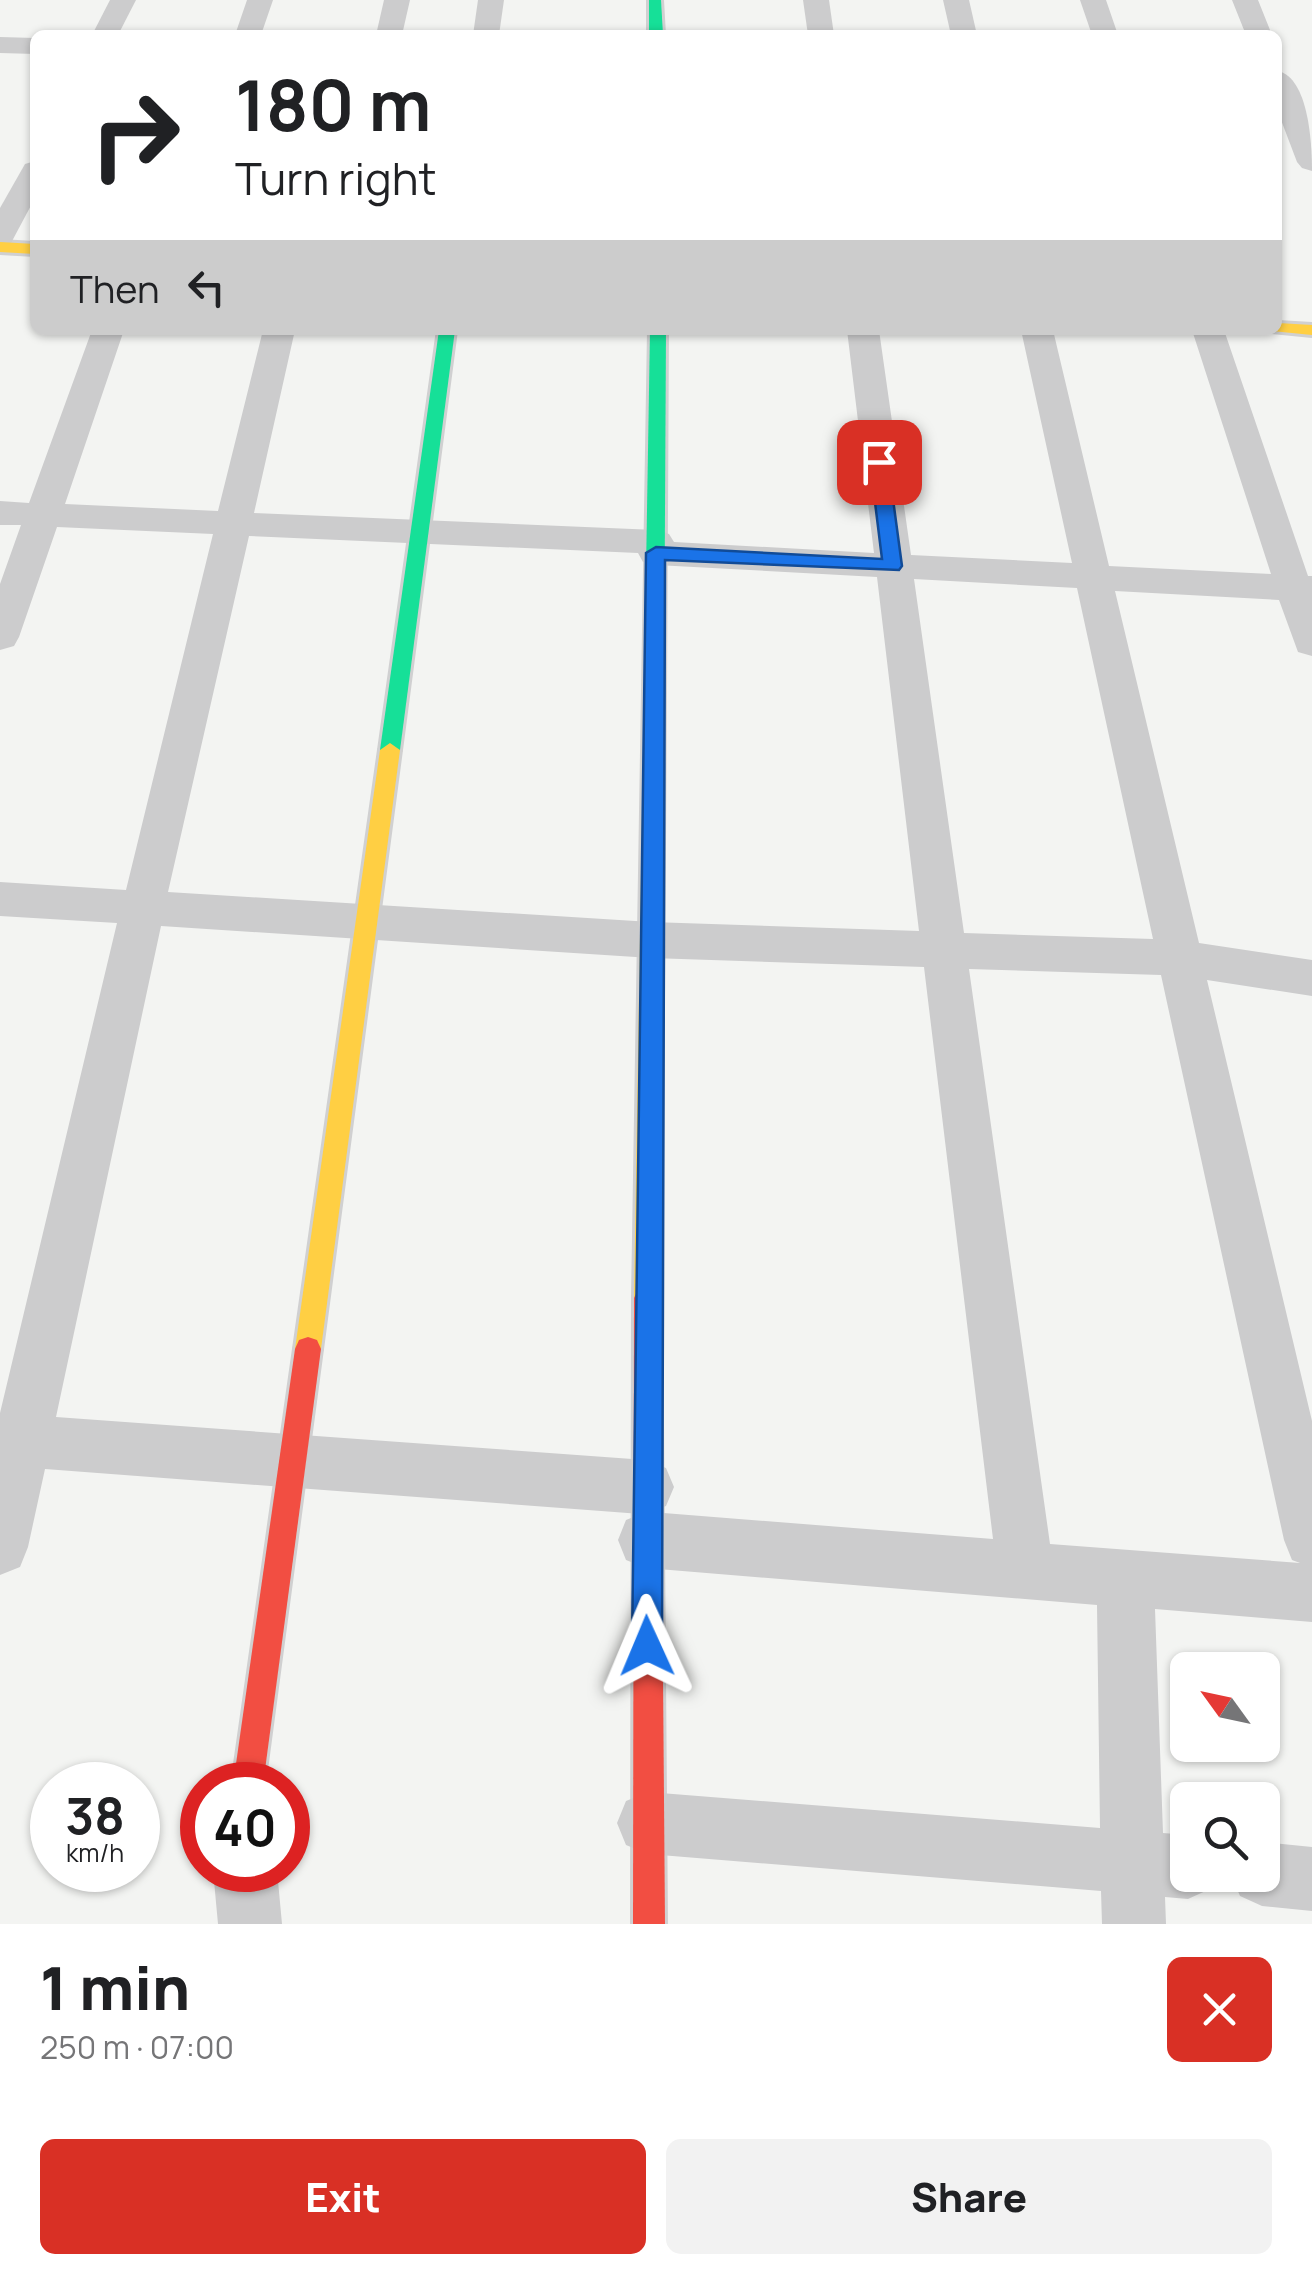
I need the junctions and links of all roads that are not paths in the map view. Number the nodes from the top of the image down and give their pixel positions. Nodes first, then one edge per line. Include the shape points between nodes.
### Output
1 (123, 0) edge
2 (260, 0) edge
3 (396, 0) edge
4 (491, 0) edge
5 (655, 0) edge
6 (816, 0) edge
7 (956, 0) edge
8 (1093, 0) edge
9 (1244, 0) edge
10 (108, 30) edge
11 (250, 30) edge
12 (390, 30) edge
13 (487, 30) edge
14 (656, 30) edge
15 (820, 30) edge
16 (963, 30) edge
17 (1103, 30) edge
18 (1257, 30) edge
19 (0, 45) edge
20 (30, 46) edge
21 (1289, 97) edge
22 (1312, 162) edge
23 (30, 180) edge
24 (0, 237) edge
25 (0, 247) edge
26 (30, 250) edge
27 (1282, 328) edge
28 (1312, 330) edge
29 (106, 335) edge
30 (277, 335) edge
31 (447, 335) edge
32 (658, 335) edge
33 (864, 335) edge
34 (1038, 335) edge
35 (1210, 335) edge
36 (0, 512) edge
37 (44, 514) junction
38 (233, 523) junction
39 (422, 532) junction
40 (656, 548) junction
41 (892, 566) junction
42 (1093, 576) junction
43 (1303, 588) edge
44 (0, 637) edge
45 (1312, 643) edge
46 (0, 899) edge
47 (143, 908) junction
48 (366, 922) junction
49 (652, 940) junction
50 (944, 953) junction
51 (1180, 958) junction
52 (1312, 978) edge
53 (12, 1440) edge
54 (295, 1461) junction
55 (646, 1514) junction
56 (1312, 1540) edge
57 (0, 1547) edge
58 (1025, 1570) junction
59 (1125, 1578) junction
60 (1312, 1593) edge
61 (251, 1762) edge
62 (648, 1823) junction
63 (1160, 1864) edge
64 (1280, 1876) edge
65 (1312, 1880) edge
66 (247, 1892) edge
67 (250, 1924) edge
68 (649, 1924) edge
69 (1134, 1924) edge

1 - 10 street
2 - 11 street
3 - 12 street
4 - 13 street
5 - 14 street
6 - 15 street
7 - 16 street
8 - 17 street
9 - 18 street
19 - 20 street
21 - 22 street
23 - 24 street
25 - 26 street
27 - 28 street
29 - 37 street
30 - 38 street
31 - 39 street
32 - 40 street
33 - 41 street
34 - 42 street
35 - 43 street
36 - 37 street
37 - 38 street
37 - 44 street
38 - 39 street
38 - 47 street
39 - 40 street
39 - 48 street
40 - 41 street
40 - 49 street
41 - 42 street
41 - 50 street
42 - 43 street
42 - 51 street
43 - 45 street
46 - 47 street
47 - 48 street
47 - 53 street
48 - 49 street
48 - 54 street
49 - 50 street
49 - 55 street
50 - 51 street
50 - 58 street
51 - 52 street
51 - 56 street
53 - 54 street
53 - 57 street
54 - 55 street
54 - 61 street
55 - 58 street
55 - 62 street
58 - 59 street
59 - 60 street
59 - 63 street
62 - 63 street
62 - 68 street
63 - 69 street
64 - 65 street
66 - 67 street

